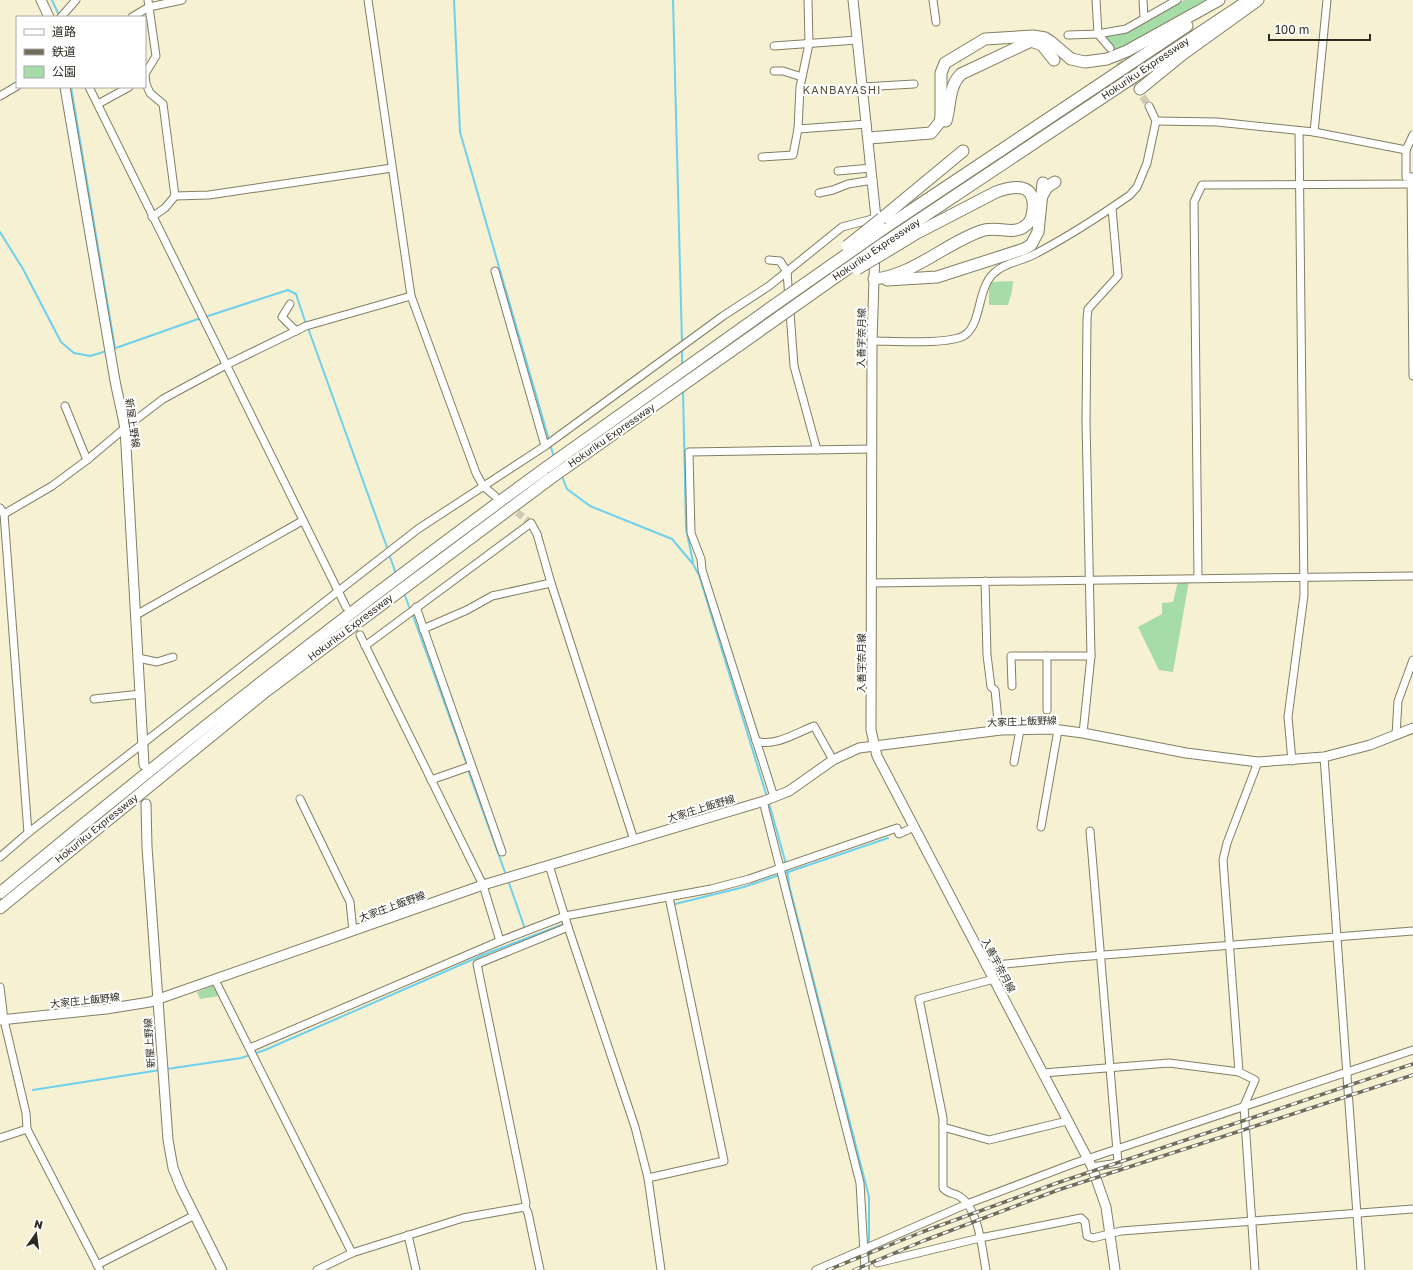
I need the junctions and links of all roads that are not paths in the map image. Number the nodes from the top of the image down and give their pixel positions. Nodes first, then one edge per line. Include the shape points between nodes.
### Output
1 (41, 0) edge
2 (76, 0) edge
3 (182, 0) edge
4 (368, 0) edge
5 (808, 0) edge
6 (853, 0) edge
7 (933, 0) edge
8 (1096, 0) edge
9 (1143, 0) edge
10 (1177, 0) edge
11 (1219, 0) edge
12 (1227, 0) edge
13 (1249, 0) edge
14 (1258, 0) edge
15 (1327, 0) edge
16 (149, 4) edge
17 (49, 16) edge
18 (62, 16) edge
19 (133, 16) edge
20 (1144, 18) junction
21 (936, 22) dead end
22 (1098, 34) junction
23 (1068, 35) dead end
24 (857, 40) junction
25 (810, 44) junction
26 (774, 46) dead end
27 (1110, 48) tunnel mouth
28 (1049, 62) dead end
29 (774, 71) dead end
30 (146, 75) edge
31 (802, 77) junction
32 (146, 81) edge
33 (914, 84) dead end
34 (16, 87) edge
35 (862, 87) junction
36 (65, 88) edge
37 (90, 88) edge
38 (127, 88) edge
39 (1140, 89) dead end
40 (0, 96) edge
41 (98, 104) junction
42 (1149, 106) tunnel mouth
43 (1156, 121) junction
44 (867, 124) junction
45 (798, 129) junction
46 (1299, 131) junction
47 (1314, 132) junction
48 (1413, 135) edge
49 (868, 138) junction
50 (1406, 150) junction
51 (964, 151) dead end
52 (762, 157) dead end
53 (392, 168) junction
54 (872, 168) junction
55 (838, 171) dead end
56 (1412, 179) edge
57 (873, 180) junction
58 (1055, 182) dead end
59 (1043, 184) dead end
60 (1300, 184) junction
61 (819, 193) dead end
62 (175, 196) junction
63 (1042, 197) junction
64 (1112, 208) junction
65 (152, 217) junction
66 (879, 218) junction
67 (884, 248) junction
68 (769, 260) dead end
69 (495, 272) dead end
70 (787, 272) junction
71 (874, 279) junction
72 (411, 296) junction
73 (290, 304) dead end
74 (773, 306) junction
75 (296, 331) junction
76 (872, 341) junction
77 (226, 365) junction
78 (1413, 376) edge
79 (65, 406) dead end
80 (125, 428) junction
81 (545, 446) junction
82 (872, 449) junction
83 (817, 450) junction
84 (87, 460) junction
85 (483, 486) junction
86 (495, 496) dead end
87 (2, 511) edge
88 (302, 521) junction
89 (1413, 576) edge
90 (1304, 577) junction
91 (1198, 578) junction
92 (1091, 580) junction
93 (985, 581) junction
94 (551, 583) junction
95 (872, 583) junction
96 (338, 590) junction
97 (346, 607) dead end
98 (416, 608) junction
99 (136, 615) junction
100 (423, 629) junction
101 (360, 634) dead end
102 (365, 646) junction
103 (1047, 656) junction
104 (1092, 656) junction
105 (173, 657) dead end
106 (138, 658) junction
107 (1413, 660) edge
108 (1012, 686) dead end
109 (140, 694) junction
110 (94, 699) dead end
111 (1046, 710) dead end
112 (1412, 729) edge
113 (1020, 730) junction
114 (1058, 730) junction
115 (999, 731) junction
116 (1083, 733) junction
117 (1396, 735) junction
118 (756, 741) junction
119 (143, 742) junction
120 (874, 745) junction
121 (1324, 757) junction
122 (833, 760) junction
123 (1292, 760) junction
124 (1014, 762) dead end
125 (1258, 762) junction
126 (144, 765) dead end
127 (471, 766) junction
128 (431, 780) junction
129 (774, 797) junction
130 (300, 799) dead end
131 (763, 801) junction
132 (146, 804) dead end
133 (914, 827) junction
134 (1041, 827) dead end
135 (1090, 831) dead end
136 (28, 833) junction
137 (634, 840) junction
138 (502, 852) dead end
139 (0, 857) edge
140 (549, 865) junction
141 (779, 867) junction
142 (483, 885) junction
143 (0, 893) edge
144 (670, 897) junction
145 (0, 908) edge
146 (565, 916) junction
147 (568, 927) junction
148 (353, 931) junction
149 (1413, 932) edge
150 (1337, 937) junction
151 (500, 941) junction
152 (1229, 946) junction
153 (1102, 955) junction
154 (986, 966) junction
155 (994, 979) junction
156 (215, 980) junction
157 (0, 987) edge
158 (158, 1000) junction
159 (2, 1020) edge
160 (250, 1048) junction
161 (1413, 1050) edge
162 (1111, 1068) junction
163 (1239, 1072) junction
164 (1347, 1072) junction
165 (1043, 1073) junction
166 (1244, 1106) junction
167 (1067, 1122) junction
168 (943, 1127) junction
169 (27, 1129) junction
170 (0, 1138) edge
171 (1117, 1150) junction
172 (1087, 1158) junction
173 (1092, 1167) junction
174 (648, 1178) junction
175 (967, 1204) junction
176 (525, 1207) junction
177 (1413, 1209) edge
178 (1358, 1214) junction
179 (194, 1216) junction
180 (1252, 1222) junction
181 (1111, 1234) junction
182 (408, 1235) junction
183 (980, 1238) junction
184 (865, 1248) junction
185 (352, 1253) junction
186 (877, 1263) dead end
187 (98, 1268) edge
188 (222, 1270) edge
189 (317, 1270) edge
190 (416, 1270) edge
191 (540, 1270) edge
192 (661, 1270) edge
193 (816, 1270) edge
194 (865, 1270) edge
195 (986, 1270) edge
196 (1115, 1270) edge
197 (1255, 1270) edge
198 (1361, 1270) edge

1 - 17 main road
2 - 18 street
3 - 16 street
4 - 53 street
5 - 25 street
6 - 24 main road, 入善宇奈月線
7 - 21 street
8 - 22 street
9 - 20 street
10 - 20 street
11 - 49 highway via 1127,51 1099,61 1071,59 1051,42 1039,36 985,39 944,63 941,73 941,116 931,133
12 - 74 highway, Hokuriku Expressway, bridge via 883,229
13 - 67 highway, Hokuriku Expressway
14 - 39 highway via 1183,54
15 - 47 street
16 - 19 street
16 - 30 street via 156,56
20 - 22 street via 1126,29
22 - 23 street
22 - 27 street
24 - 25 street
24 - 35 main road, 入善宇奈月線
25 - 26 street
25 - 31 street
28 - 49 highway via 1046,48 1037,42 1025,43 961,74 952,90 946,124 937,135 923,139
29 - 31 street
31 - 45 street
32 - 62 street via 150,93 163,104
33 - 35 street
34 - 40 street
35 - 44 main road, 入善宇奈月線
36 - 80 main road, 新屋上野線 via 114,380
37 - 41 street
38 - 41 street
41 - 65 street
42 - 43 street
43 - 46 street via 1217,122
43 - 64 street via 1146,163 1137,187 1130,196
44 - 45 street
44 - 49 main road, 入善宇奈月線
45 - 52 street via 793,155
46 - 47 street
46 - 60 street
47 - 50 street
48 - 50 street
49 - 54 main road, 入善宇奈月線
50 - 56 street via 1406,177
51 - 66 highway
53 - 62 street via 209,195
53 - 72 street
54 - 55 street
54 - 57 main road, 入善宇奈月線
56 - 60 street
56 - 78 street
57 - 61 street
57 - 66 main road, 入善宇奈月線
58 - 63 highway via 1047,187
59 - 63 highway
60 - 90 street
60 - 91 street via 1202,185 1194,202
62 - 65 street via 165,208
63 - 71 highway via 1036,239 1032,245 1024,249 937,277
64 - 76 street via 1036,254 1000,267 993,273 986,282 976,317 965,335 953,340
64 - 92 street via 1118,276 1088,309 1087,319 1086,422
65 - 77 street
66 - 70 street via 842,228
66 - 71 main road, 入善宇奈月線
66 - 74 highway, bridge
67 - 71 highway via 1006,188 1019,187 1032,196 1032,218 1023,228 980,231 893,276
67 - 145 highway, Hokuriku Expressway, bridge via 774,319 409,582 266,691
68 - 70 street via 780,261
69 - 81 street
70 - 81 street
70 - 83 street via 794,366
71 - 76 main road, 入善宇奈月線
72 - 75 street
72 - 85 street
73 - 75 street via 282,317
74 - 143 highway, Hokuriku Expressway, bridge via 547,467 258,683 122,791
75 - 77 street
76 - 82 main road, 入善宇奈月線
77 - 80 street via 163,399
77 - 88 street
79 - 84 street
80 - 84 street
80 - 99 main road, 新屋上野線
81 - 85 street
82 - 83 street
82 - 95 main road, 入善宇奈月線
83 - 118 street via 689,452 692,533
84 - 87 street via 52,486
85 - 86 street
85 - 96 street via 418,529
87 - 136 street
88 - 96 street
88 - 99 street
89 - 90 street
90 - 91 street
90 - 123 street via 1304,595 1288,717
91 - 92 street
92 - 93 street
92 - 104 street
93 - 95 street
93 - 115 street via 986,655 991,687 995,690
94 - 98 street via 537,534 531,523
94 - 100 street via 492,596
94 - 137 street
95 - 120 main road, 入善宇奈月線
96 - 97 street
96 - 119 street
98 - 100 street
98 - 102 street
99 - 106 main road, 新屋上野線
100 - 127 street
101 - 102 street
102 - 128 street
103 - 104 street
103 - 108 street via 1011,656
103 - 111 street
104 - 116 street
105 - 106 street via 157,662
106 - 109 main road, 新屋上野線
107 - 117 street via 1398,702
109 - 110 street
109 - 119 main road, 新屋上野線
112 - 117 main road, 大家庄上飯野線
113 - 114 main road, 大家庄上飯野線
113 - 115 main road, 大家庄上飯野線
113 - 124 street
114 - 116 main road, 大家庄上飯野線
114 - 134 street
115 - 120 main road, 大家庄上飯野線
116 - 125 main road, 大家庄上飯野線 via 1186,753
117 - 121 main road, 大家庄上飯野線
118 - 122 street via 763,744 774,742 814,726
118 - 129 street
119 - 126 main road, 新屋上野線
119 - 136 street
120 - 122 main road, 大家庄上飯野線 via 847,752
120 - 133 main road, 入善宇奈月線 via 877,756
121 - 123 main road, 大家庄上飯野線
121 - 150 street
122 - 129 main road, 大家庄上飯野線 via 789,791
123 - 125 main road, 大家庄上飯野線
125 - 152 street via 1223,860
127 - 128 street
127 - 138 street
128 - 142 street
129 - 131 main road, 大家庄上飯野線
130 - 148 street via 350,902
131 - 137 main road, 大家庄上飯野線
131 - 141 street
132 - 158 main road, 新屋上野線
133 - 141 street via 899,834 897,828
133 - 154 main road, 入善宇奈月線
135 - 153 street
136 - 139 street
137 - 140 main road, 大家庄上飯野線
140 - 142 main road, 大家庄上飯野線
140 - 146 street
141 - 144 street via 711,889
141 - 184 street via 860,1184
142 - 148 main road, 大家庄上飯野線
142 - 151 street
144 - 146 street
144 - 174 street via 724,1161
146 - 147 street
146 - 151 street
147 - 174 street via 635,1127
147 - 176 street via 477,964
148 - 156 main road, 大家庄上飯野線
149 - 150 street
150 - 152 street
150 - 164 street
151 - 160 street
152 - 153 street
152 - 163 street
153 - 154 street
153 - 162 street
154 - 155 main road, 入善宇奈月線
155 - 165 main road, 入善宇奈月線
155 - 168 street via 919,999
156 - 158 main road, 大家庄上飯野線
156 - 160 street
157 - 159 street
158 - 159 main road, 大家庄上飯野線 via 106,1009
158 - 179 main road, 新屋上野線 via 168,1140 173,1168
159 - 169 street via 26,1113
160 - 185 street
161 - 164 street
162 - 163 street via 1169,1063
162 - 165 street
162 - 171 street
163 - 166 street via 1255,1080
164 - 166 street
164 - 178 street
165 - 167 main road, 入善宇奈月線
166 - 171 street
166 - 180 street
167 - 168 street via 989,1140
167 - 172 main road, 入善宇奈月線
168 - 175 street via 943,1188 949,1194 959,1196
169 - 170 street
169 - 187 street
171 - 172 street
171 - 173 street via 1118,1163
172 - 173 main road, 入善宇奈月線
172 - 175 street
173 - 181 main road, 入善宇奈月線 via 1106,1207
174 - 192 street
175 - 183 street via 973,1211
175 - 184 street
176 - 182 street via 463,1218
176 - 191 street
177 - 178 street
178 - 180 street
178 - 198 street
179 - 187 street
179 - 188 main road, 新屋上野線
180 - 181 street via 1121,1231
180 - 197 street
181 - 183 street via 1093,1238 1087,1236 1085,1222 1081,1218
181 - 196 main road, 入善宇奈月線
182 - 185 street
182 - 190 street
183 - 186 street
183 - 195 street
184 - 193 street
184 - 194 street
185 - 189 street

